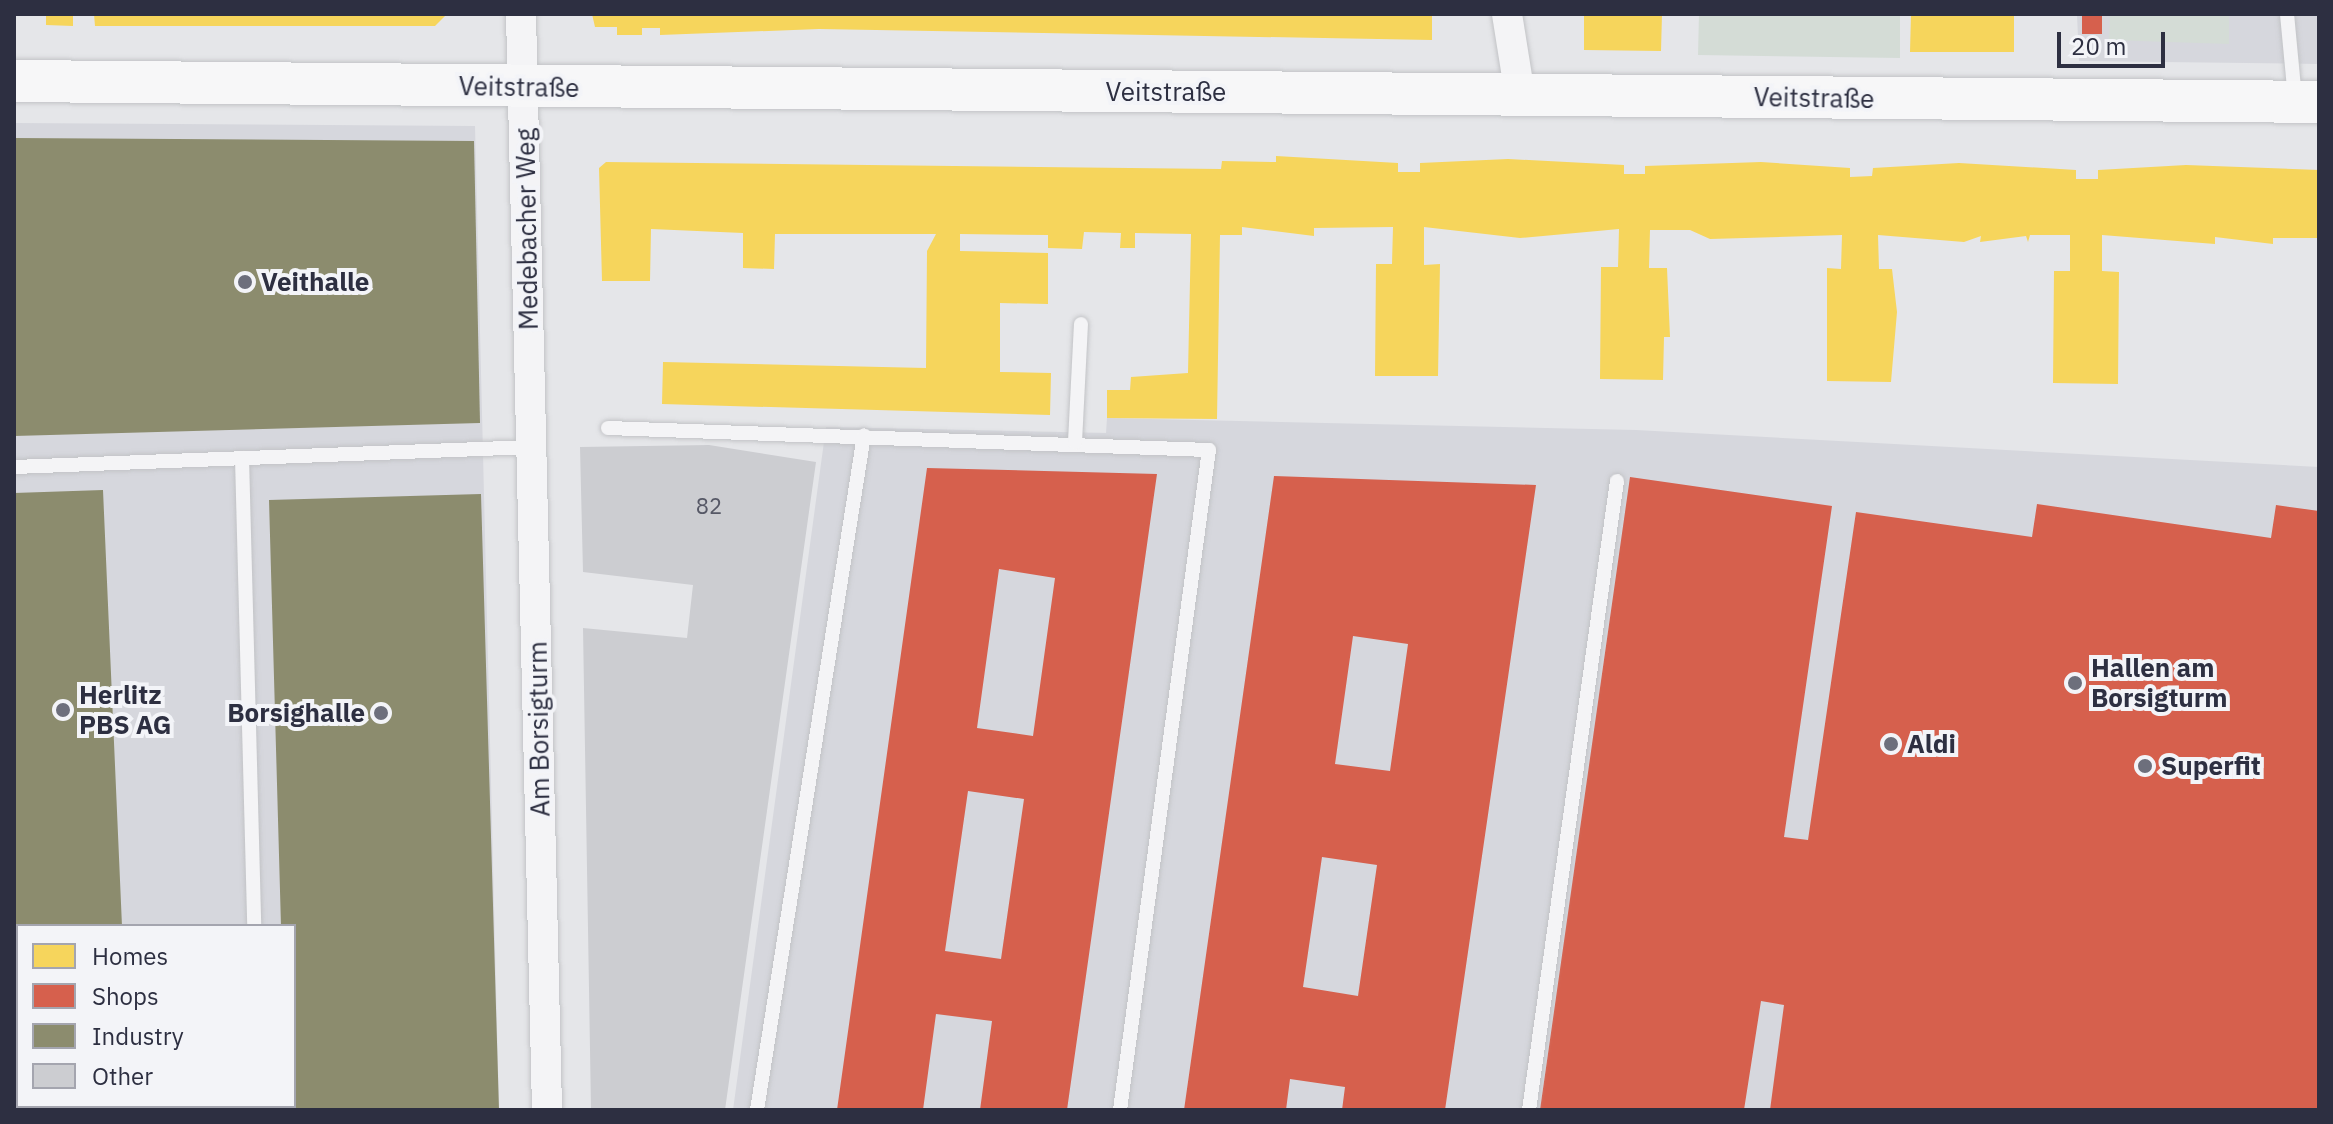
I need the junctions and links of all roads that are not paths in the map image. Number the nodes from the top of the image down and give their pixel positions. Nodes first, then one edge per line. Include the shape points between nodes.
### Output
1 (521, 14) edge
2 (1507, 14) edge
3 (2287, 14) edge
4 (14, 81) edge
5 (524, 87) junction
6 (1520, 95) junction
7 (2307, 102) edge
8 (1081, 324) dead end
9 (530, 349) joint
10 (608, 428) dead end
11 (864, 435) junction
12 (1075, 442) junction
13 (532, 447) junction
14 (242, 458) junction
15 (14, 467) edge
16 (1617, 481) dead end
17 (254, 924) edge
18 (547, 1110) edge
19 (757, 1110) edge
20 (1120, 1110) edge
21 (1529, 1110) edge

1 - 5 street, Medebacher Weg
2 - 6 street
3 - 7 lane
4 - 5 street, Veitstraße
5 - 6 street, Veitstraße
5 - 9 street, Medebacher Weg
6 - 7 street, Veitstraße
8 - 12 lane
9 - 13 street, Am Borsigturm
10 - 11 lane
11 - 12 lane
11 - 19 lane
12 - 20 lane via 1196,445 1213,456
13 - 14 lane
13 - 18 street, Am Borsigturm
14 - 15 lane
14 - 17 lane
16 - 21 lane

